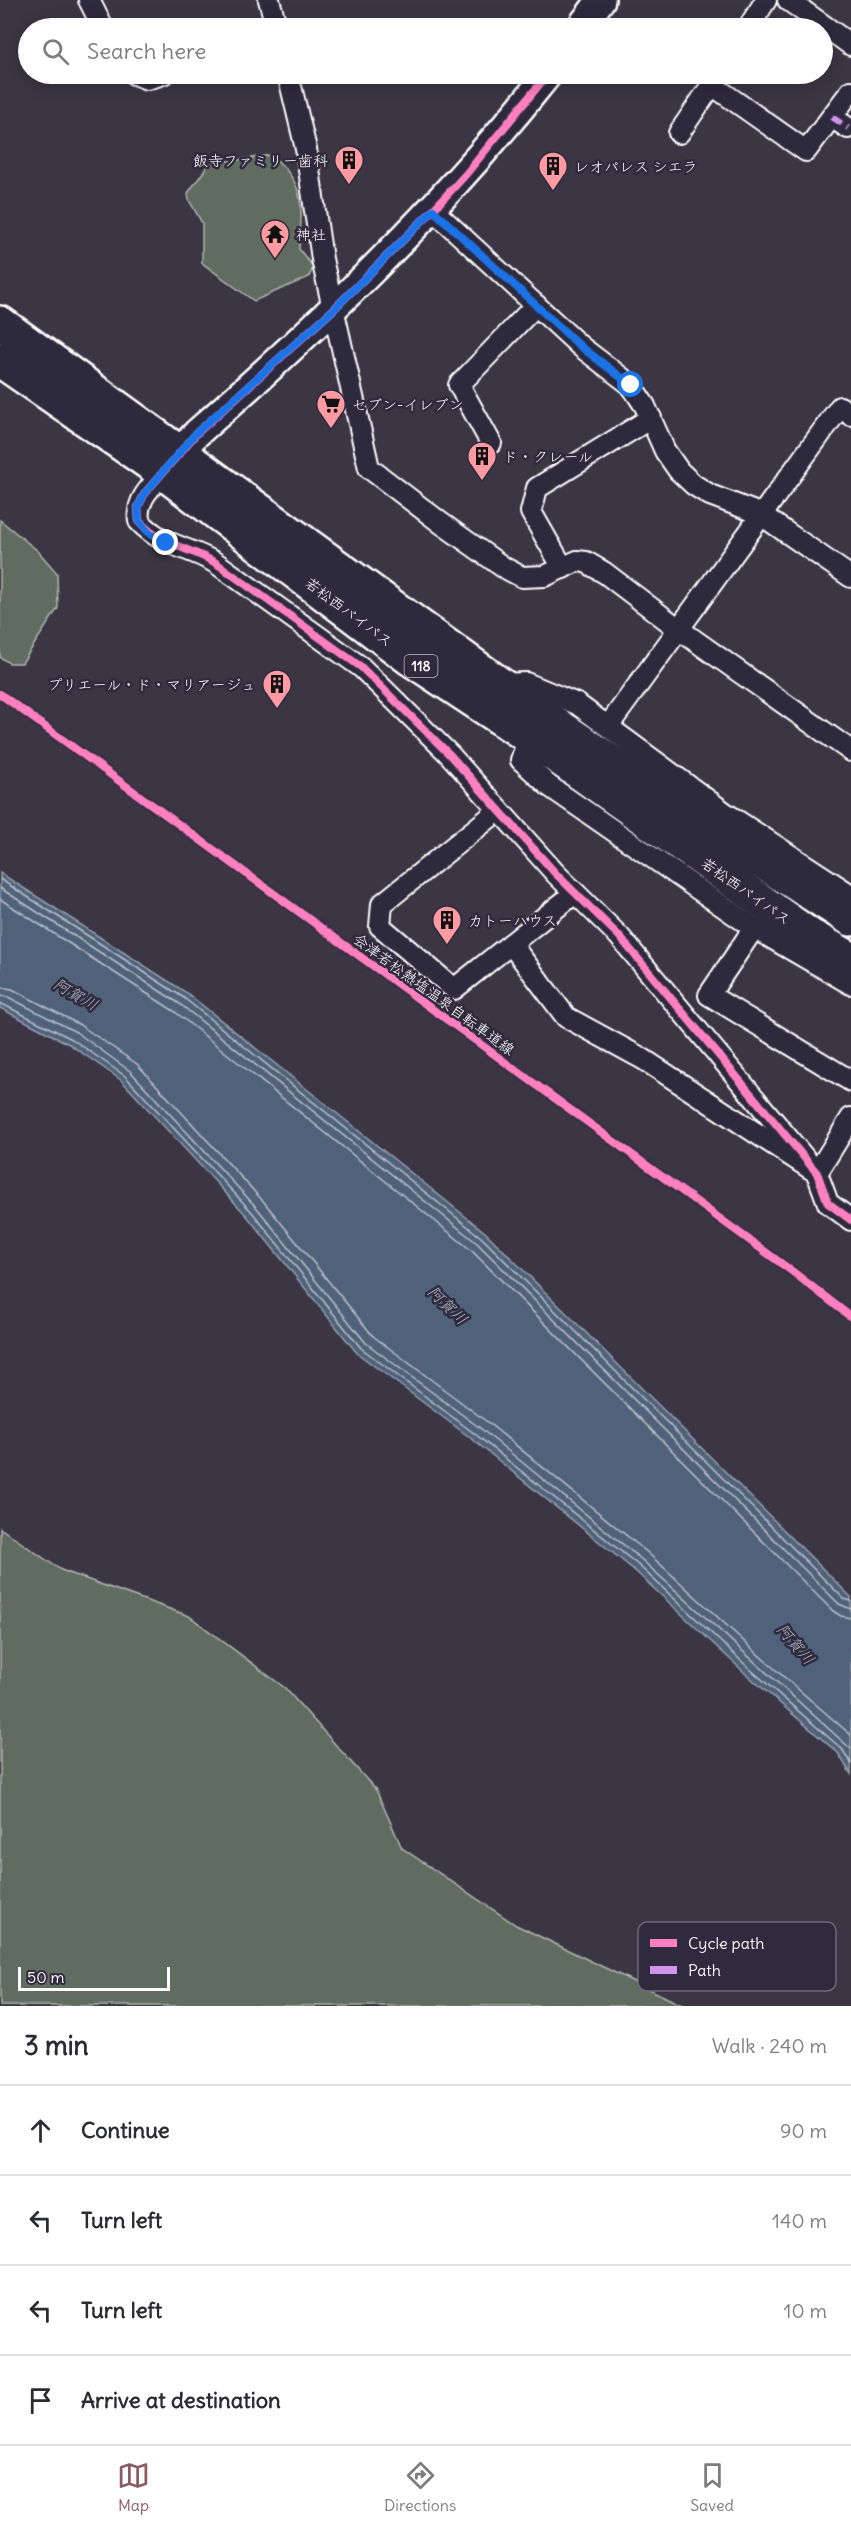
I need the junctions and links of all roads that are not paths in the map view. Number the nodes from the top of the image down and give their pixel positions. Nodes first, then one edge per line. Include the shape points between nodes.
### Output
1 (88, 0) edge
2 (269, 0) edge
3 (601, 0) edge
4 (766, 0) edge
5 (788, 0) edge
6 (98, 18) edge
7 (272, 18) edge
8 (588, 18) edge
9 (754, 18) edge
10 (813, 18) edge
11 (833, 32) edge
12 (851, 45) edge
13 (290, 84) edge
14 (540, 84) edge
15 (713, 84) edge
16 (722, 84) edge
17 (851, 91) edge
18 (832, 117) junction
19 (848, 128) dead end
20 (679, 133) dead end
21 (433, 210) junction
22 (536, 305) junction
23 (333, 310) junction
24 (0, 323) edge
25 (0, 360) edge
26 (851, 415) edge
27 (651, 418) junction
28 (490, 443) dead end
29 (172, 462) junction
30 (760, 514) junction
31 (563, 568) junction
32 (851, 576) edge
33 (680, 630) junction
34 (500, 684) junction
35 (609, 725) junction
36 (529, 737) junction
37 (851, 751) edge
38 (499, 810) junction
39 (575, 893) junction
40 (851, 895) edge
41 (851, 919) edge
42 (754, 928) junction
43 (511, 944) junction
44 (851, 959) edge
45 (851, 984) edge
46 (709, 995) junction
47 (688, 1019) junction
48 (851, 1081) edge
49 (851, 1118) edge
50 (817, 1173) junction
51 (851, 1220) edge

1 - 6 street
2 - 7 street
3 - 8 street
4 - 9 street
5 - 10 street
11 - 12 street
13 - 23 street via 306,149
14 - 21 street
15 - 20 street
16 - 18 street via 806,151
17 - 18 street
18 - 19 street
21 - 22 street
21 - 23 street
22 - 27 street via 580,346 631,385
22 - 28 street via 459,385
23 - 29 street via 196,433
23 - 31 street via 369,468 459,536 522,577 545,576
24 - 29 highway, 若松西バイパス / 118
25 - 29 highway, 若松西バイパス / 118
26 - 30 street via 840,407
27 - 30 street via 665,451 693,485
27 - 31 street via 537,488 531,512
29 - 34 highway, 若松西バイパス / 118
29 - 36 highway, 若松西バイパス / 118 via 411,658
29 - 38 street via 138,507 139,521 150,534 216,563 361,667
30 - 32 street
30 - 33 street
31 - 33 street via 577,561 586,562
33 - 35 street
33 - 37 street
34 - 35 street via 539,686
34 - 41 highway, 若松西バイパス / 118 via 712,830
35 - 40 street via 724,812
36 - 42 street via 521,760 549,786
36 - 44 highway, 若松西バイパス / 118 via 800,929
38 - 39 street
38 - 43 street via 382,904 380,926 454,989
39 - 43 street
39 - 47 street via 619,936
42 - 45 street
42 - 46 street
43 - 50 street via 566,1017 643,1059
46 - 47 street
46 - 48 street
47 - 50 street
49 - 50 street
50 - 51 street via 828,1203

